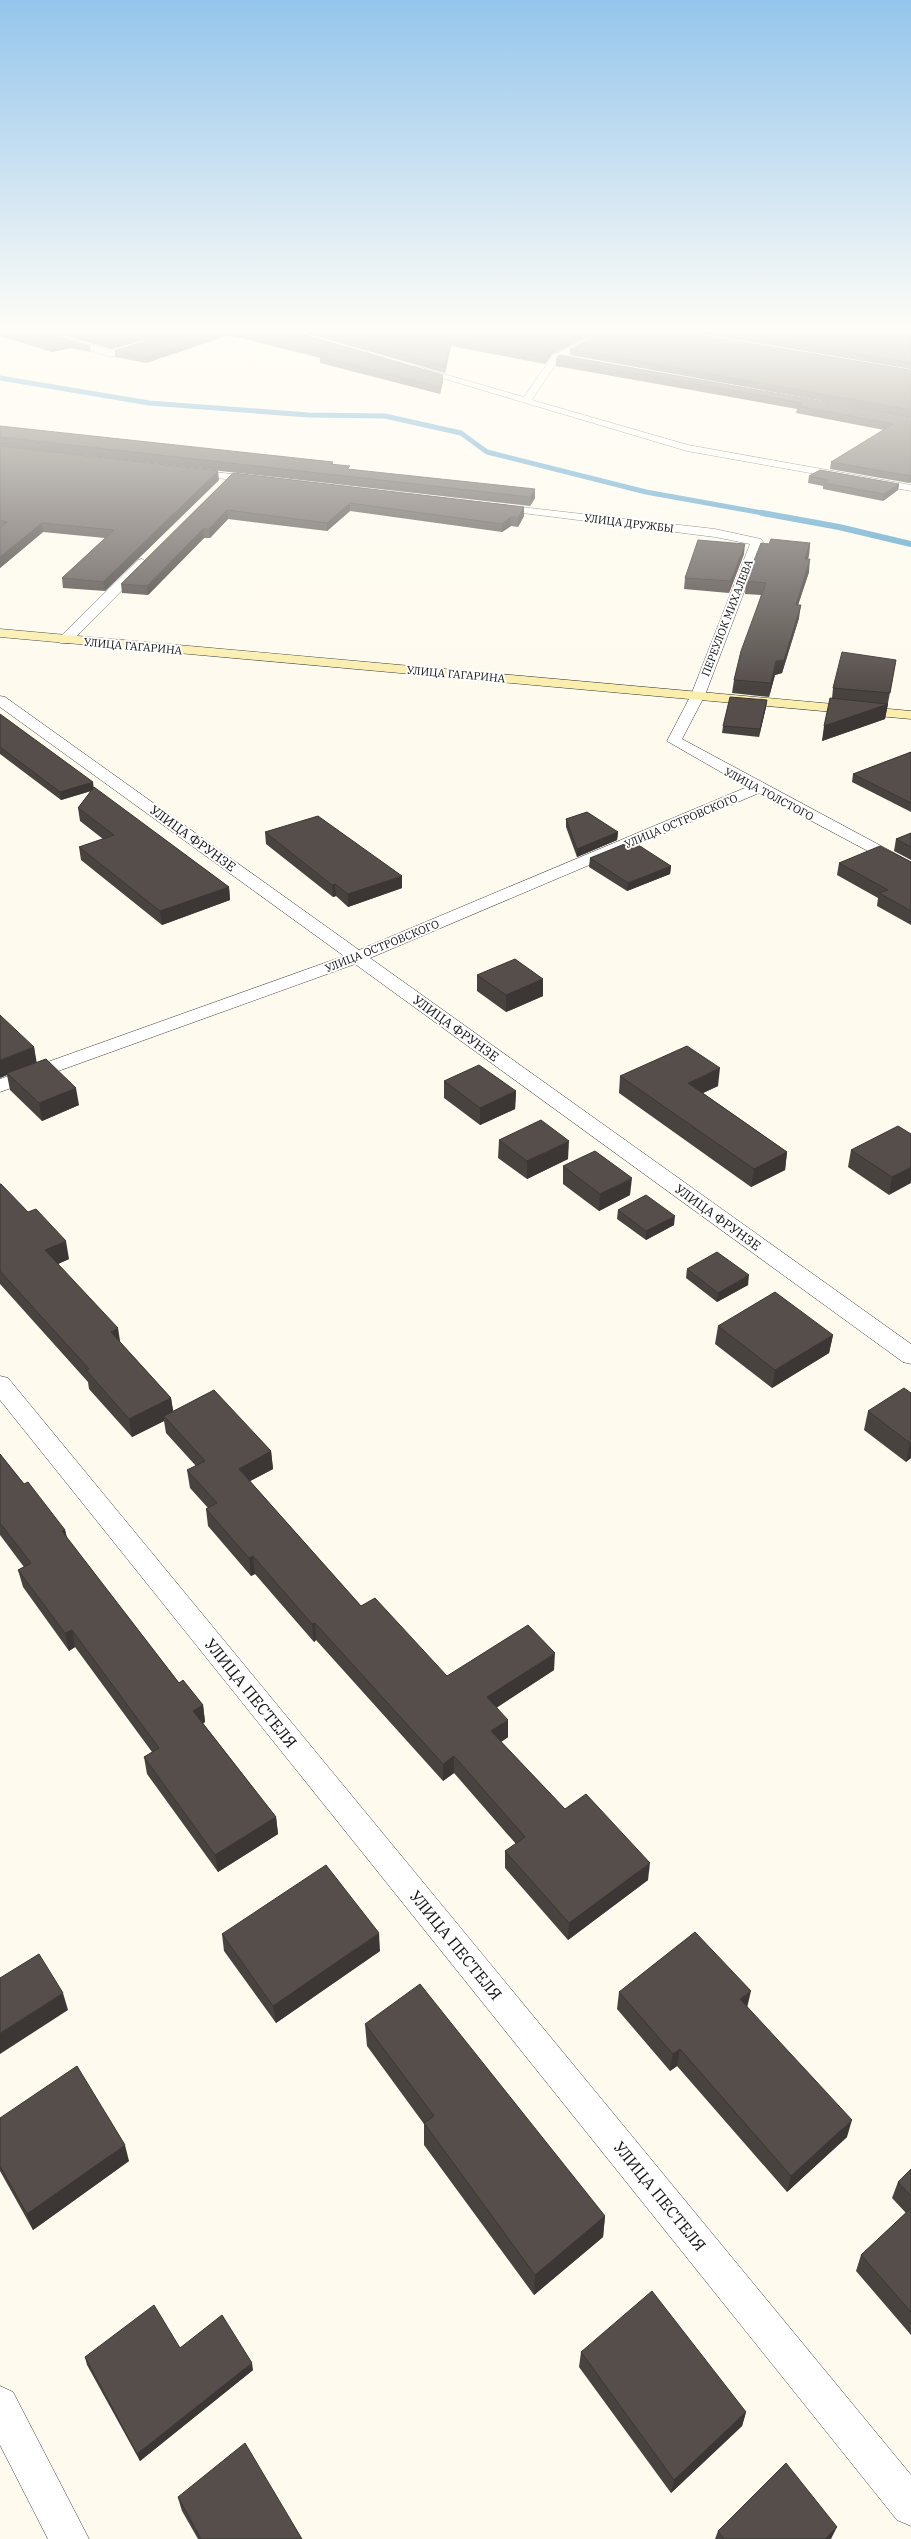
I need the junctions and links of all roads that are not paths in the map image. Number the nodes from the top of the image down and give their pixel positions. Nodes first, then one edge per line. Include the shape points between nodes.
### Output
1 (707, 451) edge
2 (174, 470) edge
3 (230, 477) junction
4 (269, 482) edge
5 (218, 488) edge
6 (911, 488) edge
7 (480, 506) edge
8 (757, 542) joint
9 (151, 554) edge
10 (0, 633) edge
11 (65, 640) junction
12 (698, 695) junction
13 (0, 700) edge
14 (911, 715) edge
15 (757, 788) junction
16 (911, 869) edge
17 (358, 958) junction
18 (0, 1086) edge
19 (911, 1356) edge
20 (0, 1384) edge
21 (0, 2405) edge
22 (911, 2506) edge
23 (69, 2539) edge

1 - 6 street
2 - 3 street
3 - 4 street
3 - 5 street
7 - 8 street, УЛИЦА ДРУЖБЫ via 715,533
8 - 12 street, ПЕРЕУЛОК МИХАЛЕВА
9 - 11 street
10 - 11 main road, УЛИЦА ГАГАРИНА
11 - 12 main road, УЛИЦА ГАГАРИНА
12 - 14 main road, УЛИЦА ГАГАРИНА
12 - 15 street, УЛИЦА ТОЛСТОГО via 674,741
13 - 17 street, УЛИЦА ФРУНЗЕ
15 - 16 street, УЛИЦА ТОЛСТОГО
15 - 17 street, УЛИЦА ОСТРОВСКОГО
17 - 18 street, УЛИЦА ОСТРОВСКОГО
17 - 19 street, УЛИЦА ФРУНЗЕ
20 - 22 street, УЛИЦА ПЕСТЕЛЯ
21 - 23 street

